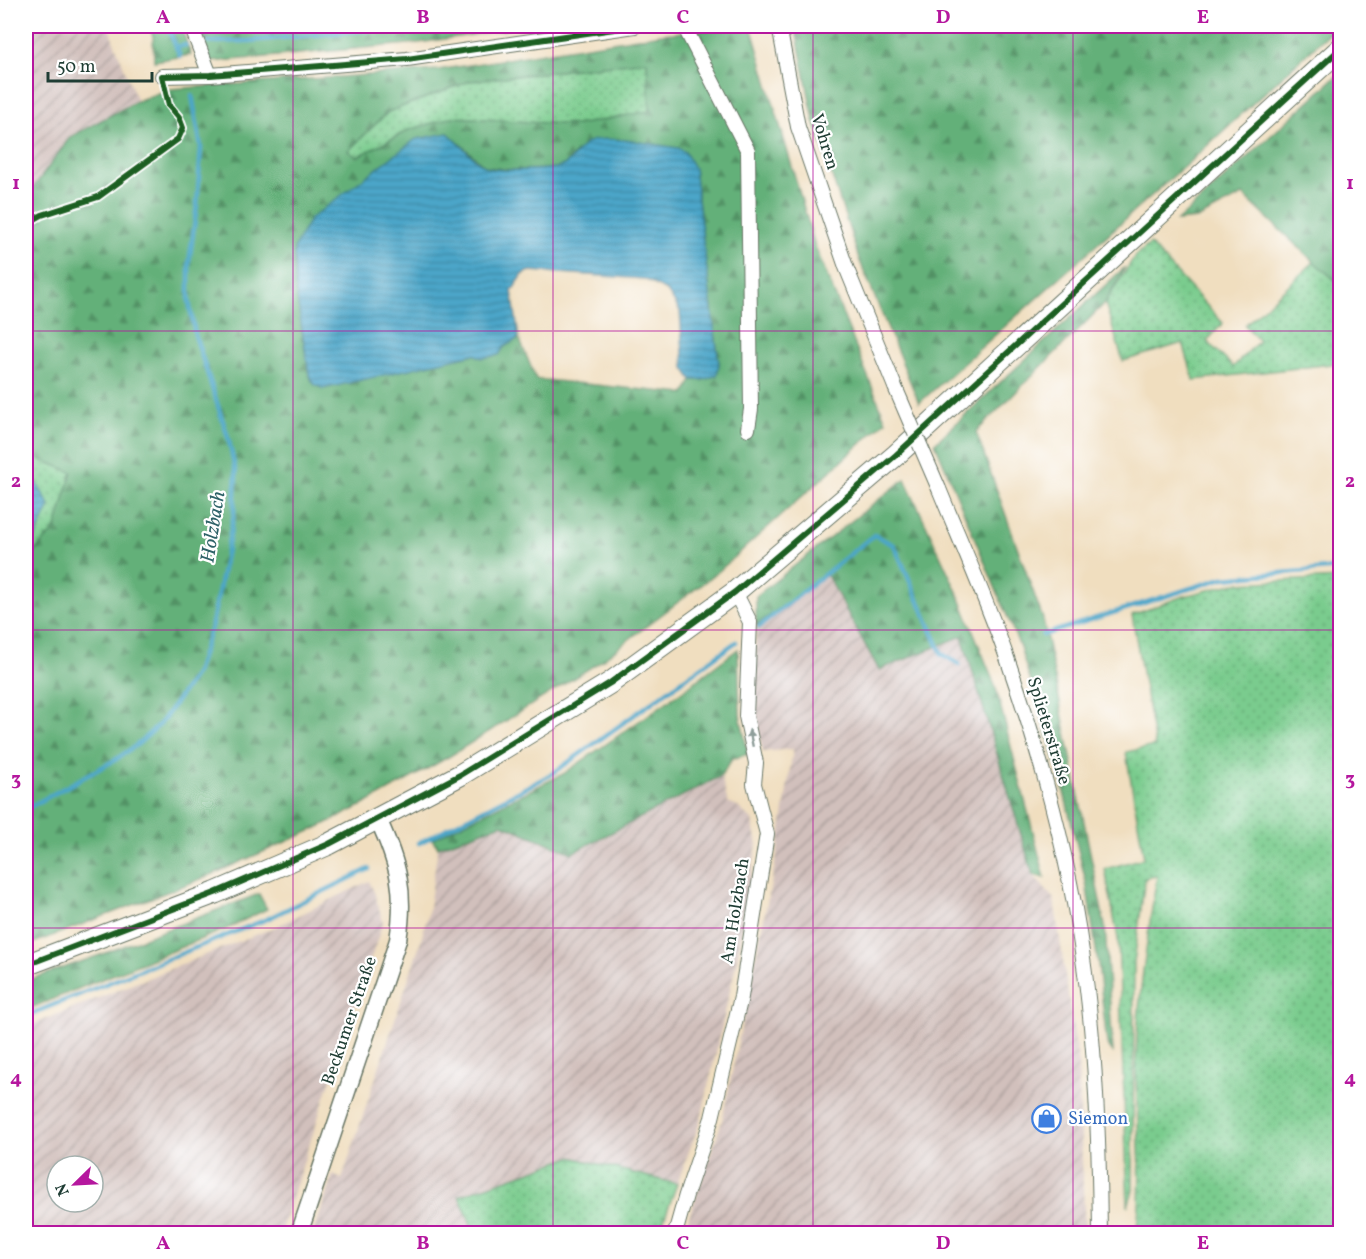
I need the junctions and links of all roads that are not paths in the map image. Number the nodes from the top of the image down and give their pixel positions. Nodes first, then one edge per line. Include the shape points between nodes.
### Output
1 (191, 26) edge
2 (635, 26) edge
3 (684, 26) edge
4 (779, 26) edge
5 (1341, 49) edge
6 (210, 75) junction
7 (162, 76) dead end
8 (846, 267) joint
9 (748, 429) dead end
10 (735, 592) junction
11 (378, 819) junction
12 (26, 965) edge
13 (298, 1233) edge
14 (675, 1233) edge
15 (1100, 1233) edge

1 - 6 street
2 - 6 street via 407,59
3 - 9 street via 748,151
4 - 8 street, Vohren via 798,127
5 - 10 main road via 896,455
6 - 7 street
8 - 15 street, Splieterstraße, bridge via 1007,658 1046,781 1082,952 1094,1059
10 - 11 main road via 610,683 460,775
14 -> 10 street, Am Holzbach via 712,1118 741,997 767,834 754,784 756,763 746,716 750,622
11 - 12 main road via 215,893
11 - 13 street, Beckumer Straße via 391,847 401,888 398,940

